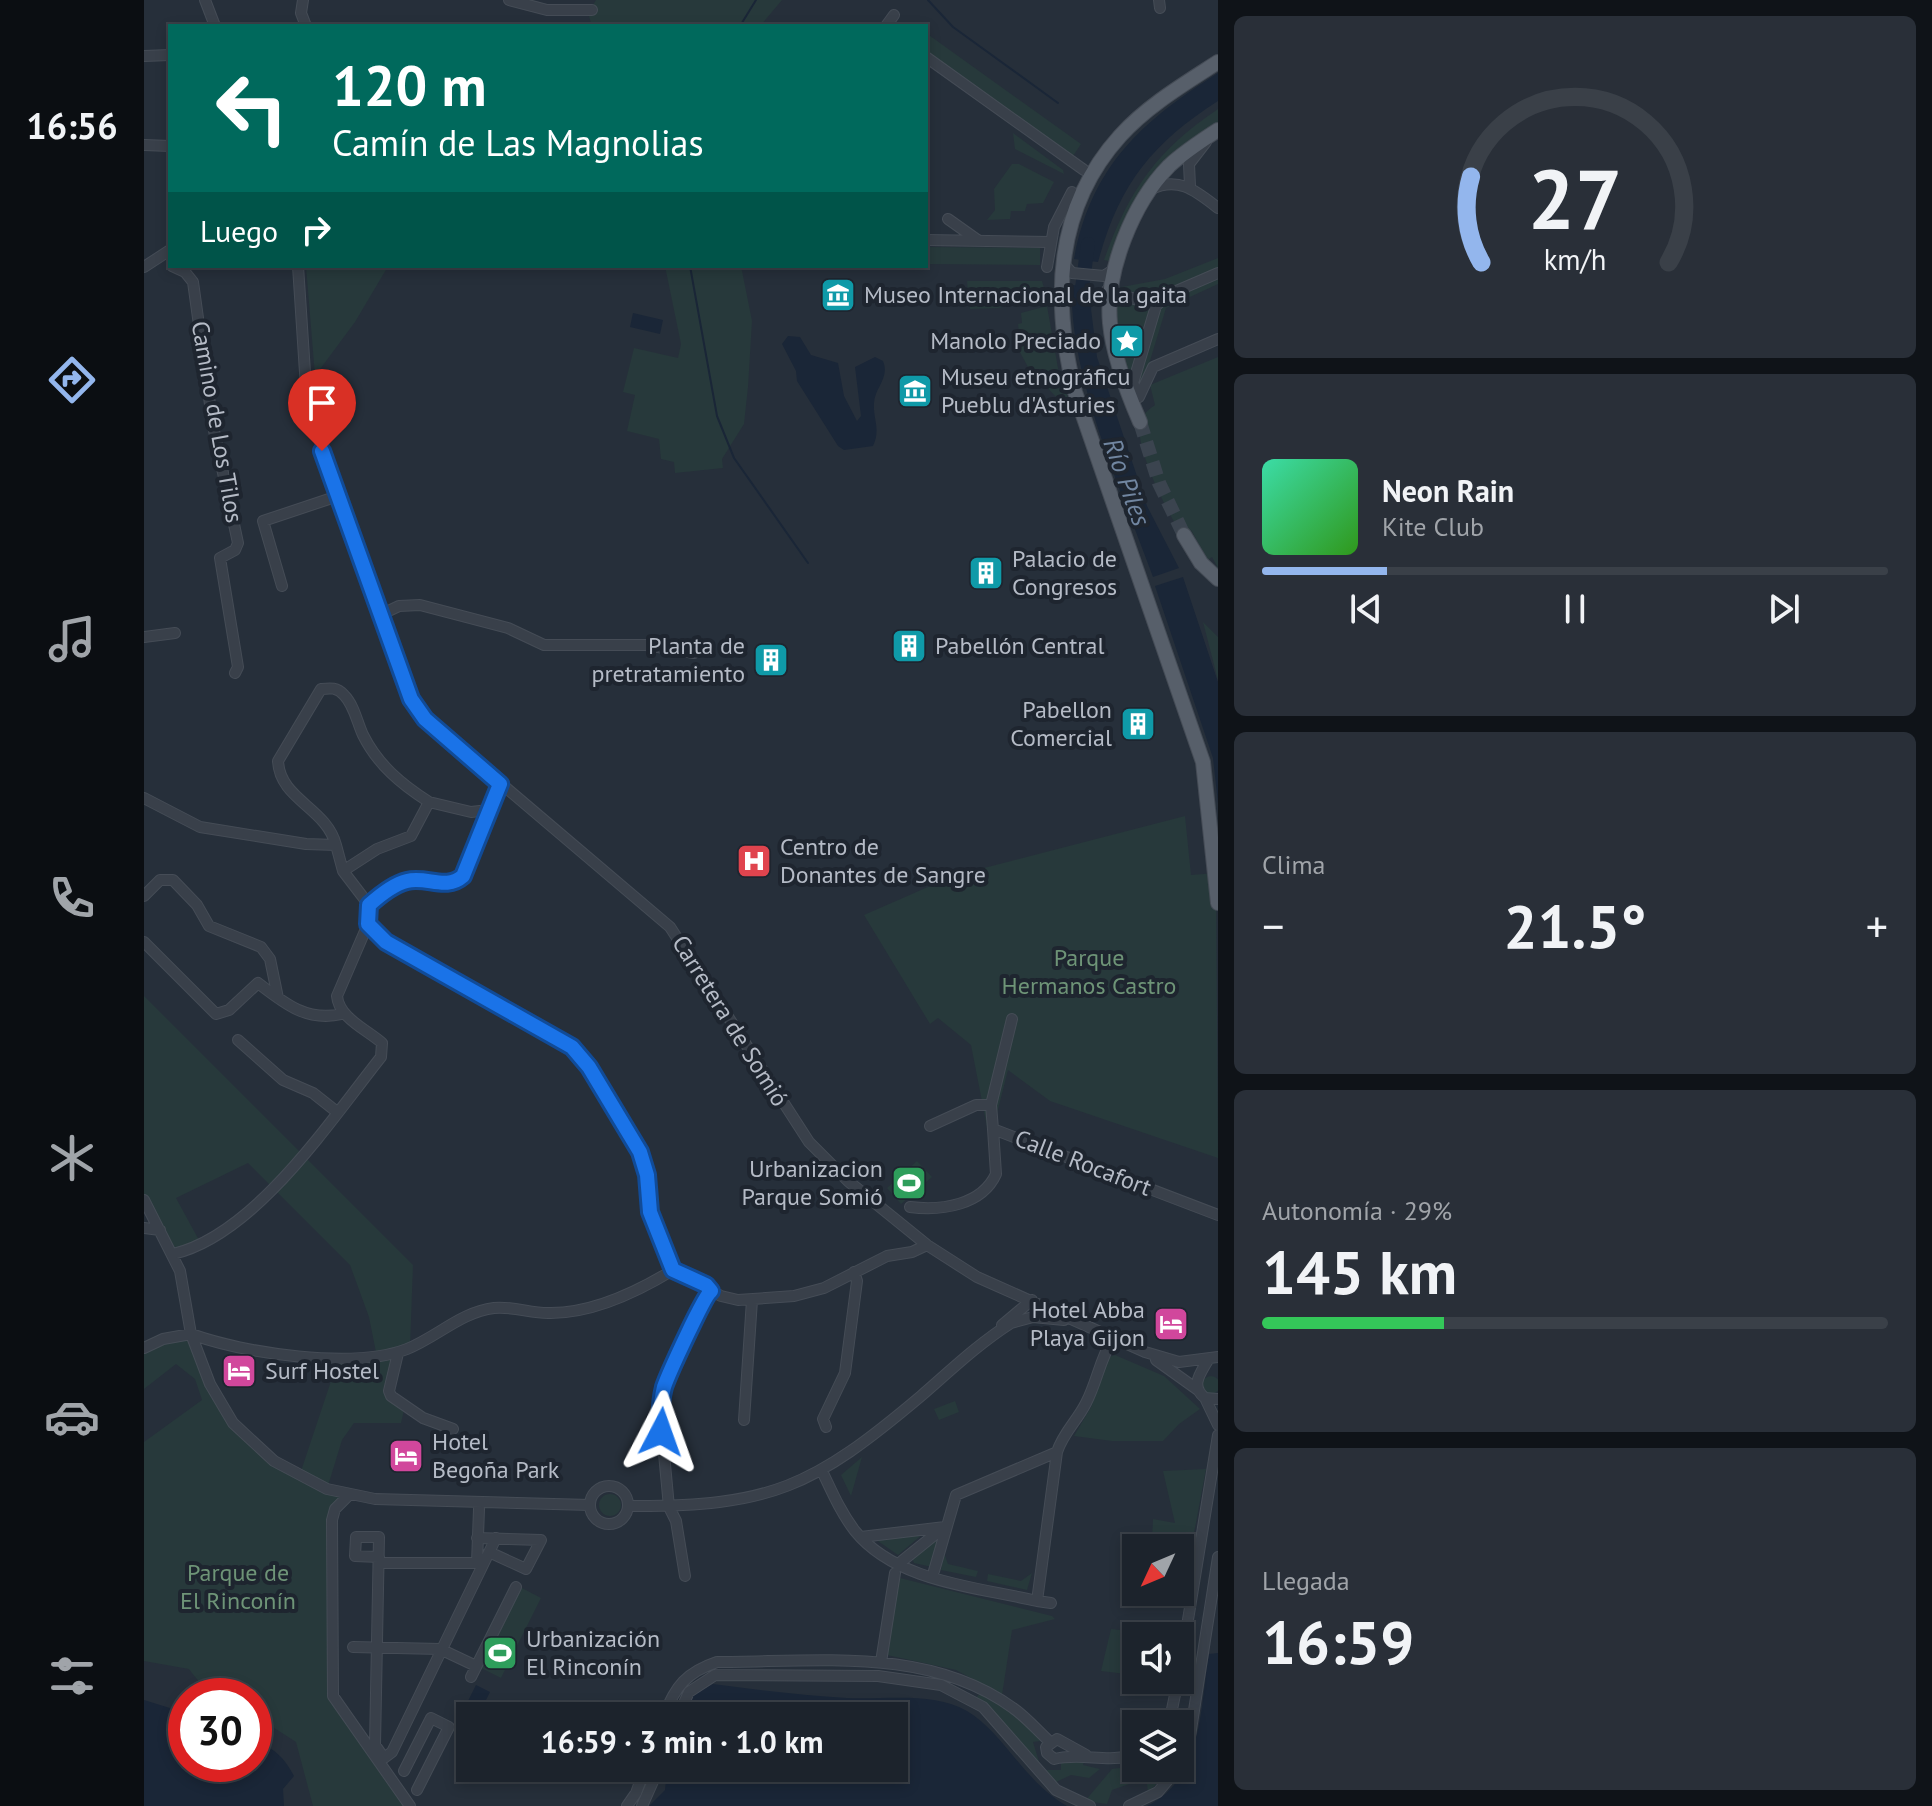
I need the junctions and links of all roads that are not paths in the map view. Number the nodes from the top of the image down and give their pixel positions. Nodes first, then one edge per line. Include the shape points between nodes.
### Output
1 (205, 0) edge
2 (303, 0) edge
3 (509, 0) edge
4 (592, 10) dead end
5 (894, 15) dead end
6 (214, 24) edge
7 (305, 24) edge
8 (887, 24) edge
9 (168, 55) edge
10 (144, 56) edge
11 (928, 58) edge
12 (1218, 62) edge
13 (1218, 130) edge
14 (144, 145) edge
15 (168, 146) edge
16 (1084, 170) dead end
17 (1190, 186) junction
18 (1151, 189) junction
19 (1072, 192) dead end
20 (1218, 208) edge
21 (948, 219) dead end
22 (928, 240) edge
23 (980, 242) junction
24 (1051, 242) junction
25 (168, 251) edge
26 (158, 258) junction
27 (168, 264) edge
28 (144, 267) edge
29 (1047, 267) dead end
30 (176, 268) edge
31 (298, 268) edge
32 (1065, 272) junction
33 (1110, 272) junction
34 (1218, 273) edge
35 (1108, 291) junction
36 (1156, 306) junction
37 (1218, 339) edge
38 (1134, 398) junction
39 (1140, 422) tunnel mouth
40 (338, 496) junction
41 (1184, 535) tunnel mouth
42 (1218, 579) edge
43 (282, 586) dead end
44 (380, 615) junction
45 (175, 633) dead end
46 (144, 637) edge
47 (694, 653) dead end
48 (235, 673) dead end
49 (500, 784) junction
50 (144, 798) edge
51 (429, 802) junction
52 (489, 810) junction
53 (336, 845) junction
54 (343, 871) junction
55 (144, 896) edge
56 (1218, 903) edge
57 (369, 905) junction
58 (368, 924) junction
59 (144, 942) edge
60 (271, 970) junction
61 (258, 983) junction
62 (337, 996) junction
63 (279, 1000) junction
64 (313, 1014) junction
65 (342, 1014) junction
66 (1012, 1019) dead end
67 (238, 1040) dead end
68 (991, 1105) junction
69 (337, 1112) junction
70 (930, 1126) dead end
71 (993, 1129) junction
72 (144, 1200) edge
73 (910, 1207) dead end
74 (1218, 1215) edge
75 (144, 1228) edge
76 (160, 1230) junction
77 (927, 1245) junction
78 (173, 1254) junction
79 (673, 1270) junction
80 (854, 1272) junction
81 (994, 1285) junction
82 (711, 1291) junction
83 (752, 1300) junction
84 (1032, 1300) junction
85 (1009, 1320) junction
86 (1082, 1324) junction
87 (191, 1334) junction
88 (1113, 1338) junction
89 (144, 1348) edge
90 (1145, 1352) junction
91 (398, 1353) junction
92 (1215, 1358) edge
93 (1201, 1394) junction
94 (1218, 1399) edge
95 (744, 1420) dead end
96 (1218, 1425) edge
97 (826, 1427) dead end
98 (453, 1429) dead end
99 (1218, 1435) edge
100 (1057, 1452) junction
101 (822, 1471) junction
102 (349, 1495) junction
103 (590, 1505) junction
104 (629, 1506) junction
105 (669, 1507) junction
106 (479, 1509) dead end
107 (945, 1527) junction
108 (861, 1537) junction
109 (477, 1538) junction
110 (496, 1538) junction
111 (489, 1552) junction
112 (1218, 1557) edge
113 (902, 1561) dead end
114 (480, 1563) junction
115 (934, 1571) dead end
116 (895, 1573) dead end
117 (685, 1576) dead end
118 (516, 1587) dead end
119 (1037, 1601) junction
120 (1051, 1603) dead end
121 (1188, 1622) edge
122 (353, 1647) dead end
123 (378, 1648) junction
124 (440, 1649) junction
125 (881, 1662) junction
126 (476, 1666) junction
127 (471, 1677) dead end
128 (671, 1702) edge
129 (684, 1702) edge
130 (1194, 1710) edge
131 (1049, 1741) junction
132 (1064, 1744) junction
133 (413, 1753) junction
134 (1086, 1755) junction
135 (1122, 1756) edge
136 (1061, 1757) junction
137 (431, 1762) junction
138 (404, 1771) dead end
139 (640, 1782) edge
140 (653, 1782) edge
141 (1166, 1782) edge
142 (417, 1790) dead end
143 (410, 1806) edge
144 (627, 1806) edge
145 (642, 1806) edge
146 (1090, 1806) edge
147 (1129, 1806) edge

1 - 6 street
2 - 7 street
3 - 4 street via 547,10
5 - 8 street
9 - 10 street
11 - 16 street
12 - 32 main road via 1149,110 1107,153 1075,215
13 - 17 street via 1189,164
13 - 18 main road via 1186,151
14 - 15 street
17 - 18 street
17 - 20 street
18 - 33 main road
19 - 24 street
21 - 23 street
22 - 23 street
23 - 24 street
24 - 29 street
25 - 26 street
26 - 27 street, Camino de Los Tilos
26 - 28 street
30 - 48 street, Camino de Los Tilos via 193,282 213,426 238,543 220,558
31 - 40 street, Carretera de Somió via 307,403
32 - 33 street
32 - 56 main road via 1060,327 1075,392 1203,762
33 - 35 main road
34 - 36 street via 1167,295
35 - 36 street
35 - 38 main road via 1111,330
36 - 38 street via 1133,383
37 - 38 street via 1153,367
38 - 39 main road
40 - 43 street via 263,521
40 - 44 street, Carretera de Somió
41 - 42 main road
44 - 47 street via 399,606 420,605 508,628 544,645 646,645
44 - 49 street, Carretera de Somió via 411,699 425,719
45 - 46 street
49 - 52 street
49 - 77 street, Carretera de Somió via 670,927 809,1142
50 - 53 street via 200,827
51 - 52 street via 471,812
51 - 53 street via 387,771 343,693 321,689 279,754 278,769 289,792 332,830
51 - 54 street via 411,836 377,849
52 - 57 street via 456,882 410,880
53 - 54 street
54 - 57 street
55 - 60 street via 160,880 173,880 209,926 261,947
57 - 58 street
58 - 62 street
58 - 79 street via 386,942 572,1047 640,1152 650,1212
59 - 61 street via 216,1014 229,1010
60 - 61 street
60 - 63 street
61 - 63 street
62 - 64 street
62 - 65 street
63 - 64 street
64 - 65 street
65 - 69 street via 384,1049
66 - 68 street
67 - 69 street via 283,1080 313,1093
68 - 70 street via 976,1105
68 - 71 street
69 - 78 street via 253,1210
71 - 73 street, Calle Rocafort via 996,1174 979,1197 959,1205
71 - 74 street, Calle Rocafort
72 - 76 street
75 - 76 street
76 - 78 street
77 - 80 street
77 - 81 street, Carretera de Somió
78 - 87 street
79 - 82 street
79 - 91 street via 573,1312 491,1308
80 - 83 street via 824,1288
80 - 97 street via 845,1373 823,1419
81 - 84 street, Carretera de Somió
81 - 85 street via 1010,1303
82 - 83 street
82 - 105 street via 704,1296 665,1385 660,1411
83 - 95 street
84 - 85 street
84 - 86 street, Carretera de Somió
85 - 86 street via 1033,1317
85 - 101 street via 858,1449
86 - 88 street
87 - 89 street
87 - 91 street via 301,1357
87 - 102 street via 219,1402 254,1445 299,1477
88 - 90 street
88 - 100 street via 1086,1403
90 - 92 street via 1179,1362
90 - 93 street
91 - 98 street via 391,1396 423,1418
92 - 93 street via 1199,1374
93 - 94 street
93 - 96 street
99 - 121 street
100 - 107 street via 954,1498
100 - 119 street
101 - 105 street via 732,1502
101 - 108 street
102 - 103 street
102 - 143 street via 332,1520 333,1696
103 - 104 street via 604,1524 619,1521
103 - 104 street via 596,1491 610,1486 624,1492
104 - 105 street
105 - 117 street
106 - 109 street
107 - 108 street
107 - 113 street
107 - 115 street
108 - 119 street via 898,1565
109 - 110 street
109 - 114 street
110 - 111 street
110 - 111 street via 541,1540 526,1569
111 - 114 street
112 - 130 street
114 - 123 street via 379,1560
114 - 124 street
116 - 125 street
118 - 126 street
119 - 120 street
122 - 123 street
123 - 124 street
123 - 124 street via 375,1745 384,1758 392,1752
124 - 126 street
125 - 128 street via 717,1662 682,1680
125 - 131 street via 968,1682 1015,1709
126 - 127 street
129 - 146 street via 689,1692 715,1675 878,1676 941,1685 977,1702 1056,1790
131 - 132 street
131 - 136 street via 1047,1753
132 - 134 street
132 - 136 street
133 - 137 street
133 - 137 street via 431,1718 449,1727
133 - 138 street
134 - 135 street
134 - 136 street
137 - 142 street
139 - 144 street
140 - 145 street
141 - 147 street via 1158,1792

